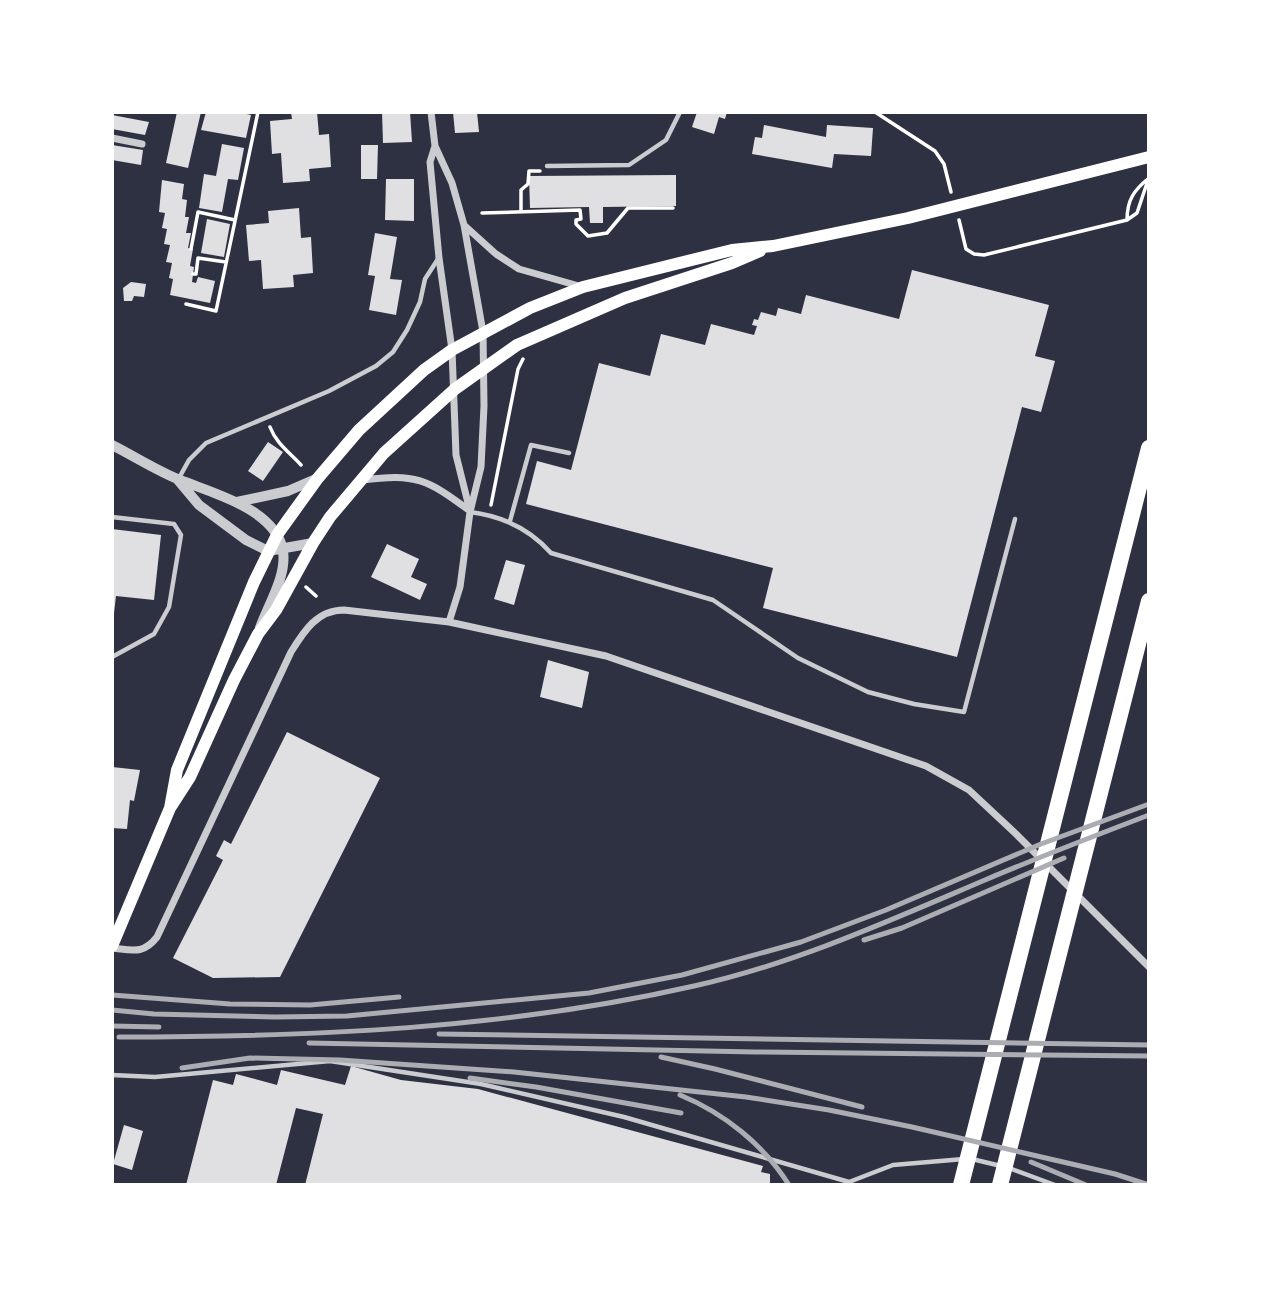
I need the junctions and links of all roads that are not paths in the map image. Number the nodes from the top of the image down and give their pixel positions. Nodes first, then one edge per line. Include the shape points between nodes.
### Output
1 (431, 112) edge
2 (680, 112) edge
3 (112, 138) edge
4 (142, 144) dead end
5 (435, 146) junction
6 (1149, 157) edge
7 (547, 166) dead end
8 (464, 225) junction
9 (773, 246) junction
10 (439, 258) junction
11 (583, 287) junction
12 (483, 332) junction
13 (452, 350) junction
14 (484, 368) junction
15 (455, 389) junction
16 (112, 446) edge
17 (1149, 448) edge
18 (569, 453) dead end
19 (318, 478) junction
20 (178, 480) junction
21 (359, 481) junction
22 (237, 502) junction
23 (470, 512) junction
24 (112, 517) edge
25 (1015, 519) dead end
26 (510, 521) junction
27 (277, 536) junction
28 (313, 543) junction
29 (282, 549) junction
30 (268, 551) junction
31 (1149, 601) edge
32 (449, 622) junction
33 (258, 634) junction
34 (112, 657) edge
35 (170, 808) junction
36 (112, 947) edge
37 (1149, 967) edge
38 (112, 1075) edge
39 (849, 1183) edge
40 (961, 1185) edge
41 (1000, 1185) edge
42 (1055, 1185) edge

1 - 5 street
2 - 7 lane via 666,140 629,165
3 - 4 street
5 - 8 street
5 - 10 street via 430,162
6 - 9 main road via 908,218
8 - 11 street via 519,269
8 - 12 street
9 - 11 main road via 732,250
9 - 14 main road via 547,330
10 - 13 street
10 - 20 lane via 393,352 329,391 206,443
11 - 12 main road
12 - 13 main road
12 - 14 street
13 - 15 street
13 - 19 main road via 384,406
14 - 15 main road
14 - 23 street via 481,467
15 - 21 main road
15 - 23 street via 456,455
16 - 20 street
17 - 40 highway
18 - 26 lane via 531,445
19 - 22 street via 288,491
19 - 27 main road
20 - 22 street
20 - 30 street via 199,505
21 - 23 street via 401,476 423,481
21 - 28 main road
22 - 27 street
23 - 26 lane
23 - 32 street via 460,587
24 - 34 lane via 174,524 181,535 169,607 154,634
25 - 26 lane via 964,712 868,692 798,657 712,600 551,552
27 - 29 street
27 - 30 main road
28 - 29 street
28 - 33 main road
29 - 30 street
29 - 33 street via 280,575
30 - 35 main road via 177,770
31 - 41 highway
32 - 36 street via 331,610 304,631 157,937 150,947 139,951
32 - 37 street via 606,656 926,766 969,790
33 - 35 main road via 190,777
35 - 36 main road
38 - 39 lane via 155,1077 330,1061 481,1084 624,1117
39 - 42 lane via 893,1165 979,1159

